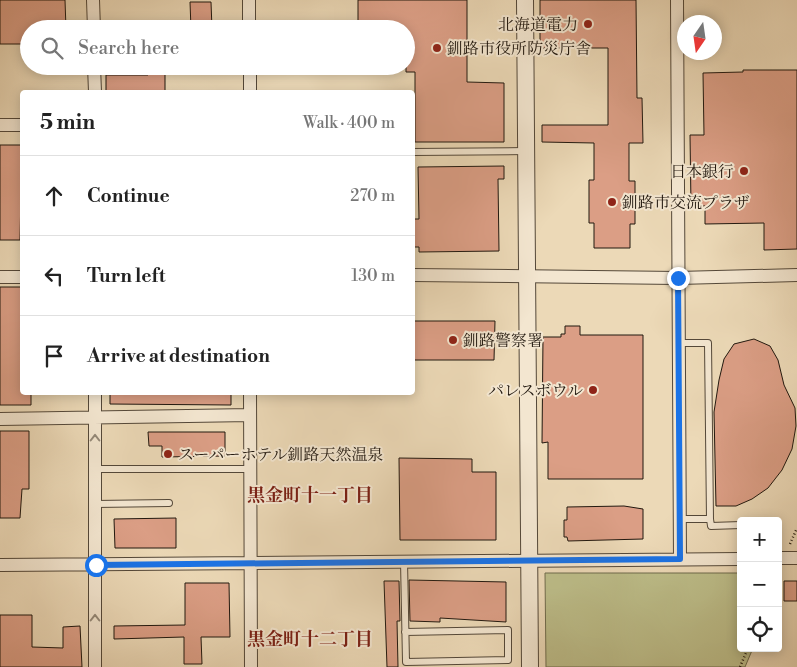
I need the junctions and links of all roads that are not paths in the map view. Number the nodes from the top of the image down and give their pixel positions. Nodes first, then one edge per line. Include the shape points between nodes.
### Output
1 (93, 0) edge
2 (249, 0) edge
3 (525, 0) edge
4 (677, 0) edge
5 (94, 20) edge
6 (249, 20) edge
7 (94, 75) edge
8 (250, 75) edge
9 (95, 90) edge
10 (250, 90) edge
11 (0, 125) edge
12 (20, 125) edge
13 (526, 151) junction
14 (415, 152) edge
15 (415, 275) edge
16 (526, 275) junction
17 (797, 275) edge
18 (0, 277) edge
19 (20, 277) edge
20 (678, 278) junction
21 (679, 343) junction
22 (95, 395) edge
23 (250, 395) edge
24 (250, 416) junction
25 (95, 418) junction
26 (0, 420) edge
27 (95, 469) junction
28 (250, 469) junction
29 (95, 504) junction
30 (169, 504) dead end
31 (680, 518) junction
32 (710, 518) junction
33 (737, 525) edge
34 (782, 558) edge
35 (797, 558) edge
36 (680, 559) junction
37 (737, 559) edge
38 (404, 561) junction
39 (528, 561) junction
40 (250, 563) junction
41 (0, 565) edge
42 (96, 565) junction
43 (406, 632) junction
44 (95, 667) edge
45 (251, 667) edge
46 (530, 667) edge

1 - 5 street
2 - 6 street
3 - 13 street
4 - 20 street
7 - 9 street
8 - 10 street
11 - 12 street
13 - 14 lane
13 - 16 street
15 - 16 street
16 - 20 street
16 - 39 street
17 - 20 street
18 - 19 street
20 - 21 street
21 - 31 street
21 - 32 lane via 708,343
22 - 25 street
23 - 24 street
24 - 25 street
24 - 28 street
25 - 26 street
27 -> 25 street
27 - 28 lane
27 - 29 street
28 - 40 street
29 - 30 lane
29 - 42 street
31 - 32 lane
31 - 36 street
32 - 33 lane via 710,526
34 - 35 street
36 - 37 street
36 - 39 street
38 - 39 street
38 - 40 street
38 - 43 lane
39 - 46 street
40 - 42 street
40 - 45 street
41 - 42 street
44 -> 42 street
43 - 43 lane via 406,662 508,660 508,630

